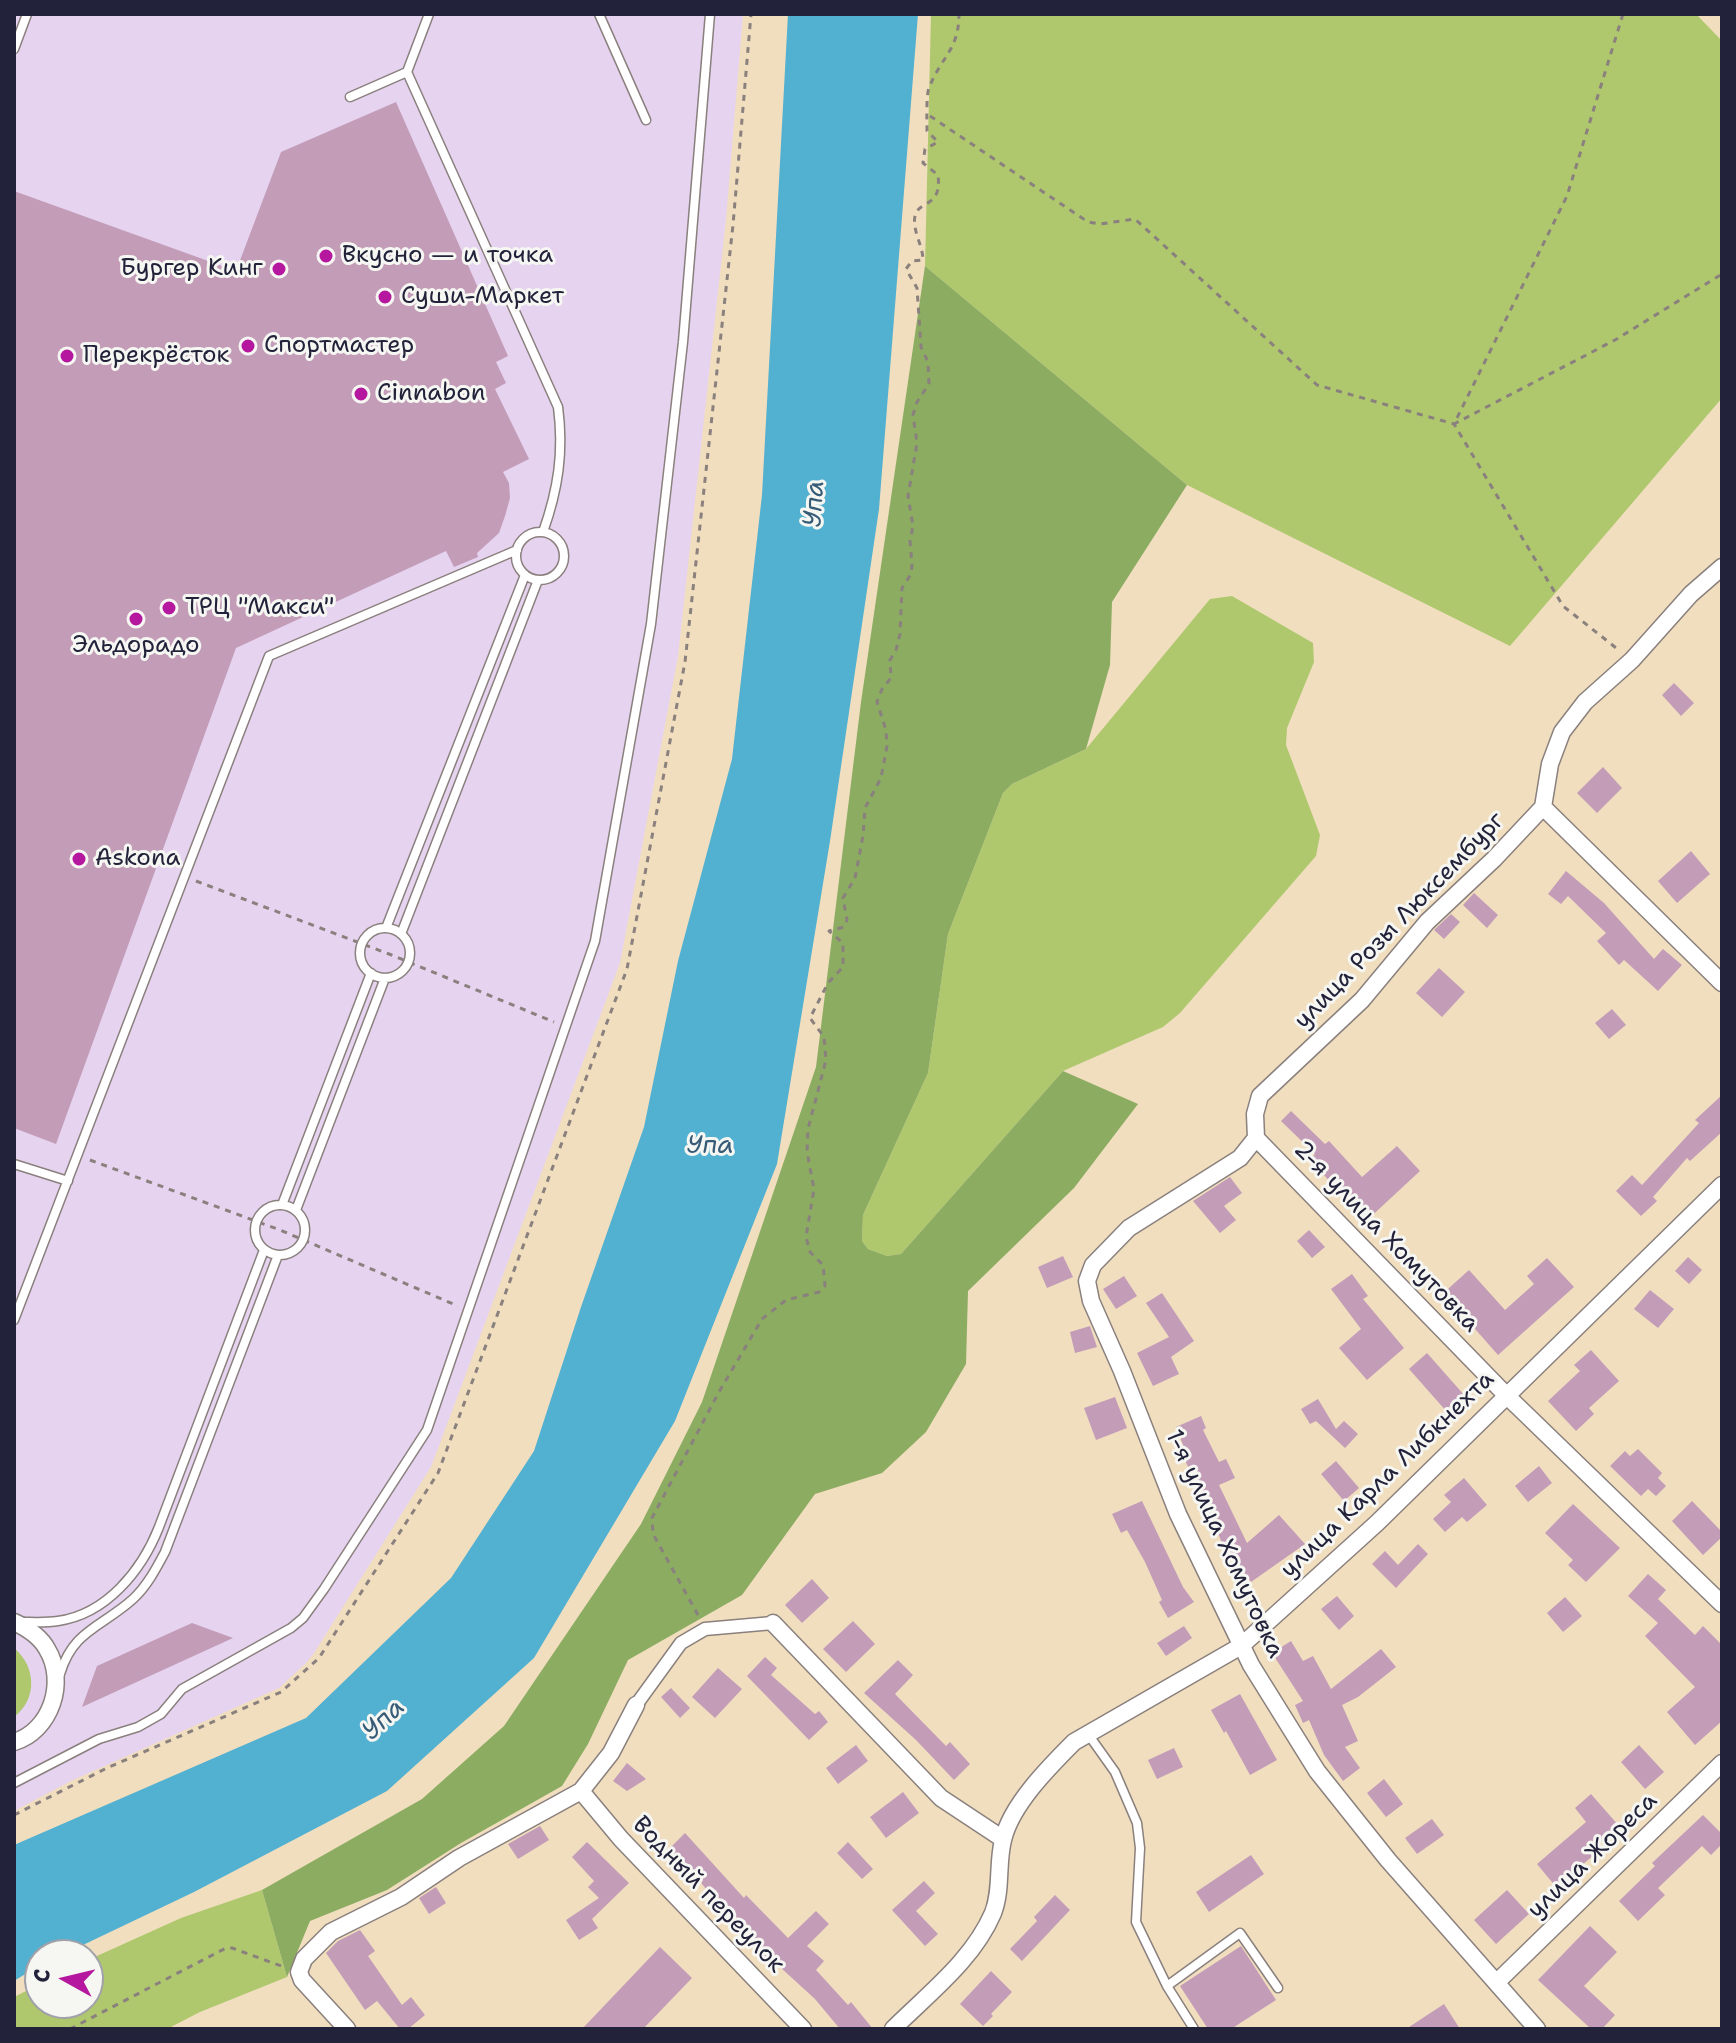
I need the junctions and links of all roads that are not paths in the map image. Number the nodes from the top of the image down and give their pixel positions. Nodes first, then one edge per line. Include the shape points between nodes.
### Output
1 (27, 14) edge
2 (429, 14) edge
3 (599, 14) edge
4 (710, 14) edge
5 (14, 49) edge
6 (407, 72) junction
7 (350, 97) dead end
8 (646, 120) dead end
9 (543, 532) junction
10 (517, 550) junction
11 (1722, 567) edge
12 (525, 575) junction
13 (538, 580) junction
14 (1543, 807) junction
15 (386, 928) junction
16 (401, 934) junction
17 (371, 973) junction
18 (385, 978) junction
19 (1722, 983) edge
20 (1256, 1138) junction
21 (14, 1164) edge
22 (68, 1181) junction
23 (1722, 1185) edge
24 (282, 1205) junction
25 (296, 1210) junction
26 (264, 1250) junction
27 (278, 1255) junction
28 (14, 1320) edge
29 (1507, 1396) junction
30 (1722, 1604) edge
31 (15, 1622) edge
32 (773, 1623) joint
33 (1241, 1646) junction
34 (56, 1691) junction
35 (636, 1705) joint
36 (1088, 1734) junction
37 (14, 1742) edge
38 (1722, 1763) edge
39 (14, 1783) edge
40 (581, 1791) junction
41 (1003, 1839) junction
42 (1497, 1982) junction
43 (1167, 1986) junction
44 (1278, 1988) dead end
45 (347, 2029) edge
46 (803, 2029) edge
47 (893, 2029) edge
48 (1194, 2029) edge
49 (1537, 2029) edge

1 - 5 lane
2 - 6 lane
3 - 8 lane
4 - 39 lane via 683,342 651,624 595,941 427,1430 303,1618 182,1689 161,1714
6 - 7 lane
6 - 9 lane via 558,407 559,479
9 - 10 lane via 524,538
9 - 13 lane via 557,538 564,558 553,577
10 - 12 lane via 517,564
10 - 22 lane via 269,656
11 - 14 street via 1585,702 1562,732
12 - 13 lane
12 - 15 lane
13 - 16 lane
14 - 19 street
14 - 20 street, улица Розы Люксембург via 1427,922 1362,1000 1260,1096
15 - 16 lane
15 - 17 lane via 371,933 362,944 361,961
16 - 18 lane via 409,947 408,962 400,973
17 - 18 lane
17 - 24 lane
18 - 25 lane
20 - 29 street, 2-я улица Хомутовка
20 - 33 street, 1-я улица Хомутовка via 1240,1158 1129,1228 1093,1265 1087,1281 1178,1514
21 - 22 lane
22 - 28 lane
23 - 29 street, улица Карла Либкнехта
24 - 25 lane
24 - 26 lane via 264,1211 257,1221 257,1239
25 - 27 lane via 304,1224 303,1239 293,1251
26 - 27 lane
26 - 31 lane via 142,1563 123,1586 76,1616
27 - 34 lane via 165,1552 132,1600 76,1641
29 - 30 street, 2-я улица Хомутовка
29 - 33 street, улица Карла Либкнехта
31 - 34 street via 47,1649
32 - 35 street via 705,1629 681,1643
32 - 41 street via 941,1798
33 - 36 street, улица Карла Либкнехта
33 - 42 street, 1-я улица Хомутовка via 1317,1771
34 - 37 street via 38,1728
35 - 40 street via 611,1753
36 - 41 street, улица Карла Либкнехта via 1036,1782
36 - 43 lane via 1115,1772 1137,1823 1136,1922
38 - 42 street, улица Жореса
40 - 45 street via 331,1932 304,1959 299,1972
40 - 46 street, Водный переулок
41 - 47 street via 993,1912 970,1952
42 - 49 street, 1-я улица Хомутовка
43 - 44 lane via 1240,1933
43 - 48 lane

